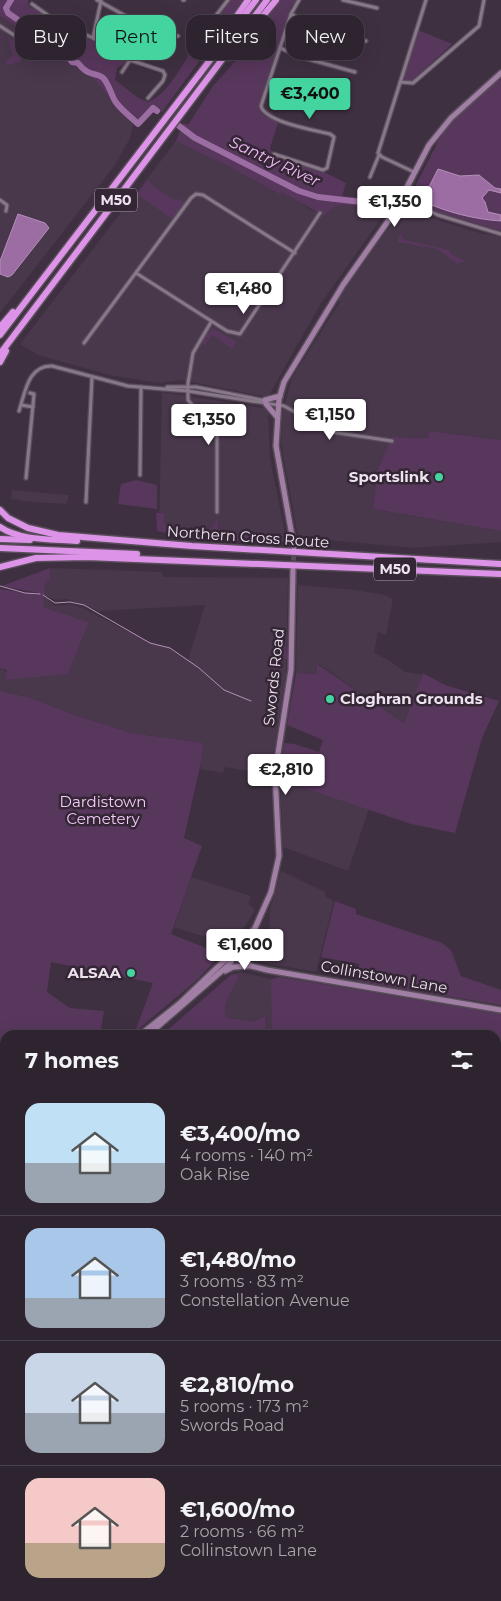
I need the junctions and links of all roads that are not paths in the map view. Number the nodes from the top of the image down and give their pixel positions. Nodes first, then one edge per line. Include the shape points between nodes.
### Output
1 (99, 0) edge
2 (228, 0) edge
3 (248, 0) edge
4 (256, 0) edge
5 (268, 0) edge
6 (276, 0) edge
7 (299, 0) edge
8 (343, 0) edge
9 (426, 0) edge
10 (484, 0) edge
11 (32, 4) dead end
12 (377, 8) dead end
13 (291, 14) junction
14 (217, 15) edge
15 (0, 26) edge
16 (15, 36) edge
17 (178, 36) dead end
18 (93, 38) junction
19 (96, 40) edge
20 (366, 41) dead end
21 (280, 48) junction
22 (130, 60) joint
23 (208, 62) junction
24 (214, 70) junction
25 (122, 72) dead end
26 (355, 72) dead end
27 (501, 72) edge
28 (270, 81) junction
29 (400, 82) junction
30 (148, 98) dead end
31 (346, 104) dead end
32 (274, 154) dead end
33 (379, 154) junction
34 (414, 172) junction
35 (370, 177) dead end
36 (402, 198) junction
37 (0, 200) edge
38 (6, 211) dead end
39 (320, 214) dead end
40 (501, 234) edge
41 (295, 253) junction
42 (136, 273) junction
43 (37, 285) junction
44 (37, 304) junction
45 (211, 322) junction
46 (0, 327) edge
47 (0, 336) edge
48 (84, 343) dead end
49 (0, 354) edge
50 (0, 362) edge
51 (92, 378) junction
52 (188, 386) junction
53 (141, 387) junction
54 (160, 388) junction
55 (188, 391) junction
56 (30, 393) dead end
57 (280, 396) junction
58 (268, 402) junction
59 (278, 404) junction
60 (21, 405) junction
61 (33, 407) junction
62 (19, 411) dead end
63 (277, 417) junction
64 (392, 441) dead end
65 (140, 475) dead end
66 (26, 478) dead end
67 (86, 502) dead end
68 (0, 510) edge
69 (217, 512) dead end
70 (0, 527) edge
71 (0, 539) edge
72 (64, 540) junction
73 (192, 546) junction
74 (294, 547) tunnel mouth
75 (0, 548) edge
76 (49, 558) junction
77 (288, 564) junction
78 (501, 564) edge
79 (0, 567) edge
80 (293, 569) tunnel mouth
81 (0, 571) edge
82 (501, 574) edge
83 (233, 956) junction
84 (251, 966) junction
85 (262, 968) junction
86 (220, 973) junction
87 (501, 1010) edge
88 (146, 1030) edge
89 (154, 1030) edge

1 - 17 street via 140,24
1 - 18 street
2 - 14 street
3 - 23 highway
4 - 23 highway, M50
5 - 24 highway, M50
6 - 24 highway via 222,67
7 - 13 street
8 - 12 street
9 - 29 street
10 - 29 street via 479,26 413,83
11 - 18 street via 56,21
13 - 20 street via 322,30
13 - 21 street
15 - 16 street
18 - 19 street
21 - 26 street via 321,64
21 - 28 street
22 - 25 street
22 - 30 street via 163,71 165,75 163,82
23 - 43 highway, M50
24 - 44 highway, M50
27 - 34 main road via 451,118
28 - 31 street
28 - 32 street via 261,106 264,113 334,137 328,168 323,170
29 - 33 street
33 - 34 street
33 - 35 street
34 - 36 main road
36 - 40 street via 438,215
36 - 57 main road via 307,342 284,382
37 - 38 street via 7,204
39 - 41 street
41 - 42 street via 203,194 196,194
41 - 45 street via 244,332 232,334
42 - 45 street
42 - 48 street
43 - 46 highway, M50
43 - 47 highway
44 - 49 highway
44 - 50 highway, M50
45 - 52 street via 192,354
51 - 53 street
51 - 60 street via 58,367 43,366 30,378
51 - 67 street
52 - 54 street
52 - 55 street
52 - 58 street
53 - 54 street
53 - 65 street
54 - 55 street
55 - 58 street
55 - 69 street via 189,401 217,434
56 - 61 street via 34,394
57 - 58 main road
57 - 59 main road
58 - 59 street
58 - 63 main road
59 - 63 main road
59 - 64 street via 334,433
60 - 61 street
60 - 62 street
61 - 66 street
63 - 74 main road via 277,460
68 - 73 highway, Northern Cross Route / M50 via 18,524 44,533
70 - 72 highway via 15,534
71 - 72 highway, M50
72 - 73 highway, M50
73 - 78 highway, Northern Cross Route / M50
75 - 77 highway, M50
76 - 77 highway, M50
76 - 79 highway, M50 via 28,559
76 - 81 highway
77 - 82 highway, Northern Cross Route / M50
80 - 83 main road, Swords Road via 291,670 275,773 278,864 262,916
83 - 84 main road, Collinstown Lane
83 - 85 main road, Collinstown Lane
83 - 86 main road, Swords Road via 232,962
83 - 88 main road, Swords Road
84 - 85 main road, Collinstown Lane
84 - 86 main road via 233,967
85 - 87 main road, Collinstown Lane
86 - 89 main road, Swords Road

